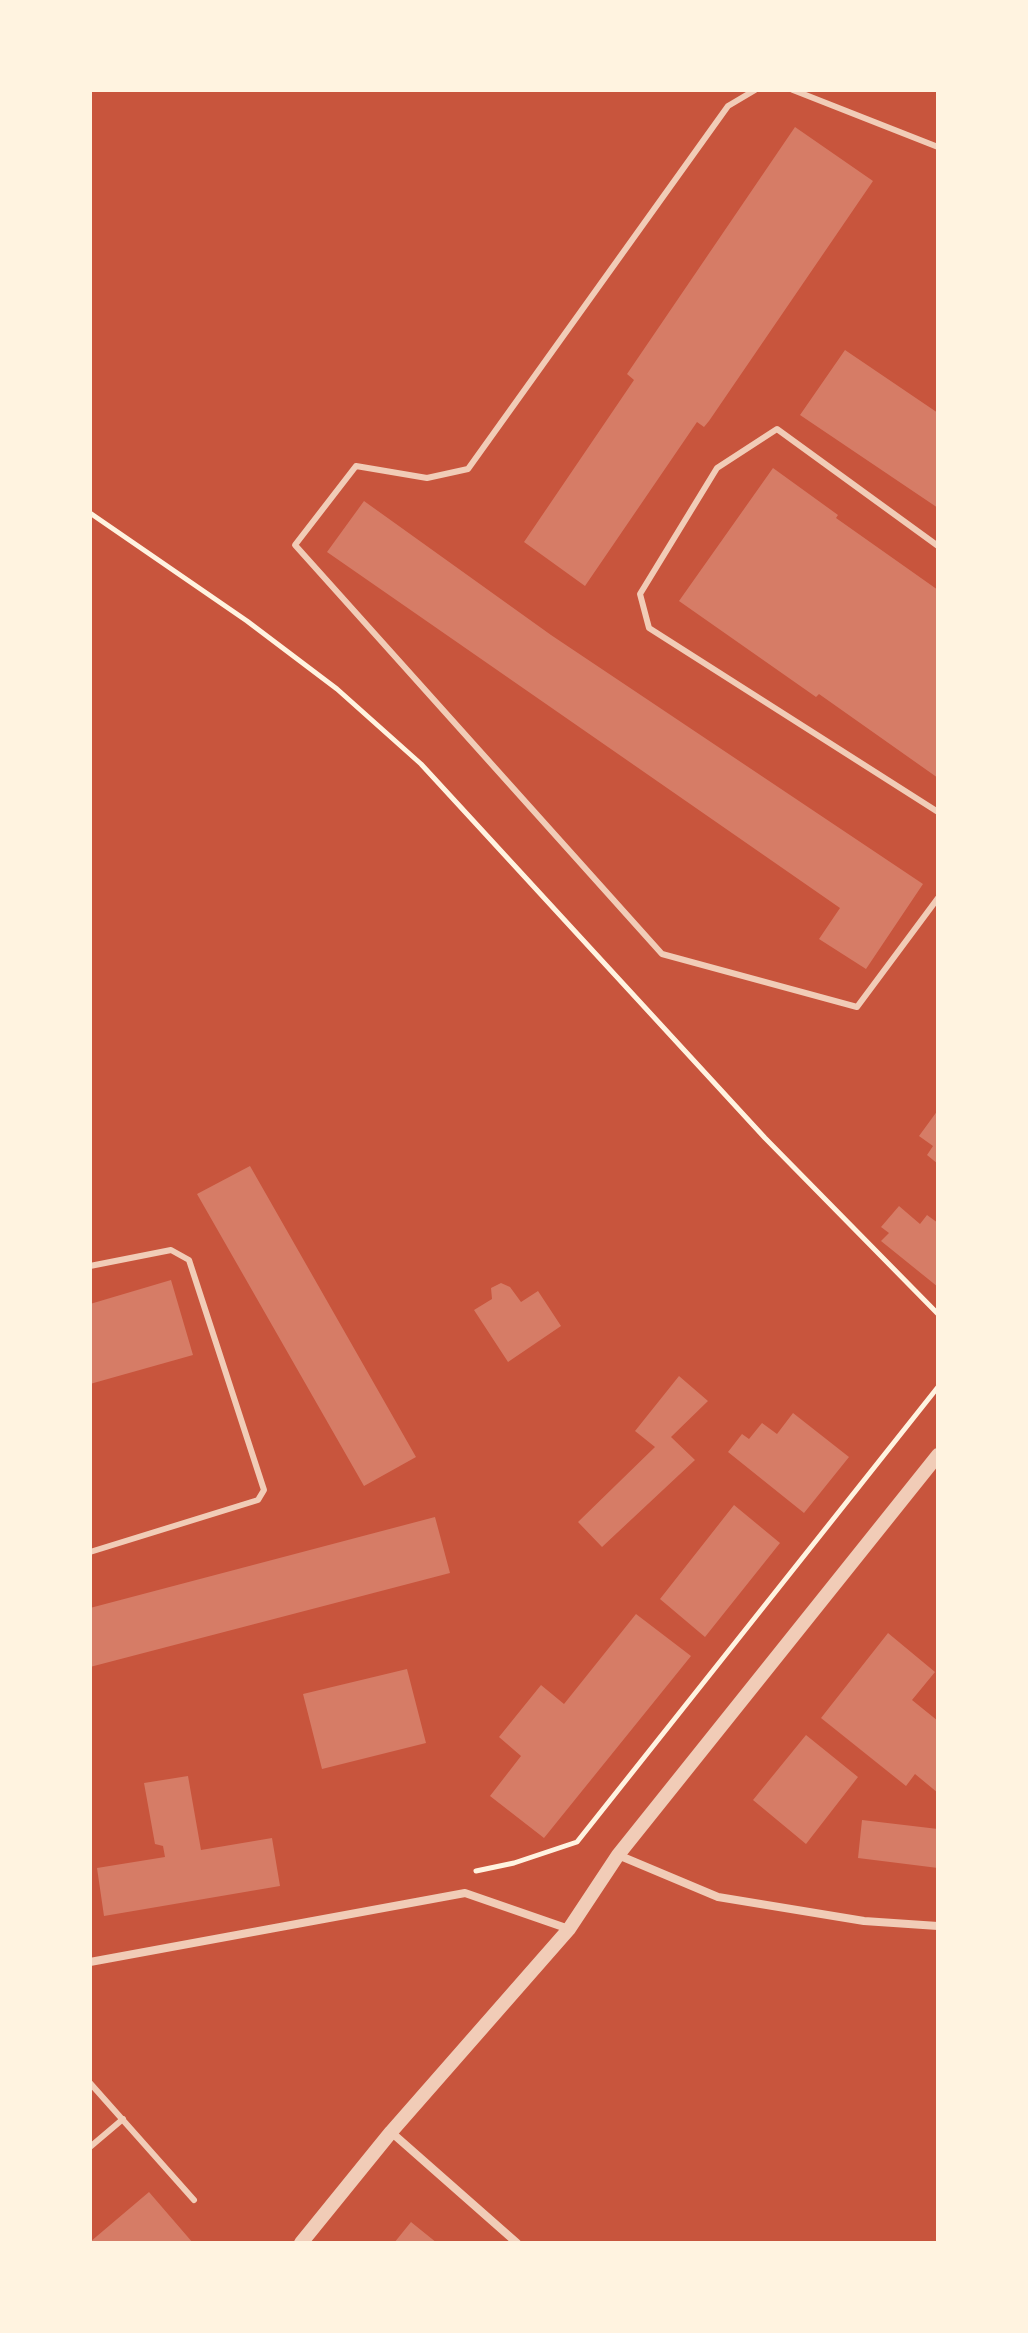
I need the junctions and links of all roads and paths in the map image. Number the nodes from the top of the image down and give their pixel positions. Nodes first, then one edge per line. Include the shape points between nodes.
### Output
1 (755, 90) edge
2 (793, 90) edge
3 (938, 147) edge
4 (90, 513) edge
5 (938, 546) edge
6 (938, 812) edge
7 (938, 898) edge
8 (90, 1266) edge
9 (938, 1314) edge
10 (938, 1387) edge
11 (938, 1455) edge
12 (90, 1552) edge
13 (618, 1855) junction
14 (469, 1872) dead end
15 (938, 1926) edge
16 (569, 1929) junction
17 (90, 1962) edge
18 (90, 2083) edge
19 (123, 2119) junction
20 (391, 2132) junction
21 (90, 2147) edge
22 (194, 2200) dead end
23 (301, 2243) edge
24 (517, 2243) edge

1 - 7 lane via 728,106 468,469 427,478 356,466 295,545 662,954 857,1007
2 - 3 lane
4 - 9 path via 326,680 421,764 765,1138
5 - 6 lane via 777,429 717,468 640,594 649,628
8 - 12 lane via 171,1250 189,1260 264,1490 258,1500
10 - 14 path via 577,1842
11 - 13 street
13 - 15 street via 718,1897 864,1921
13 - 16 street
16 - 17 street via 465,1893
16 - 20 street
18 - 19 lane
19 - 21 lane
19 - 22 lane
20 - 23 street
20 - 24 street

